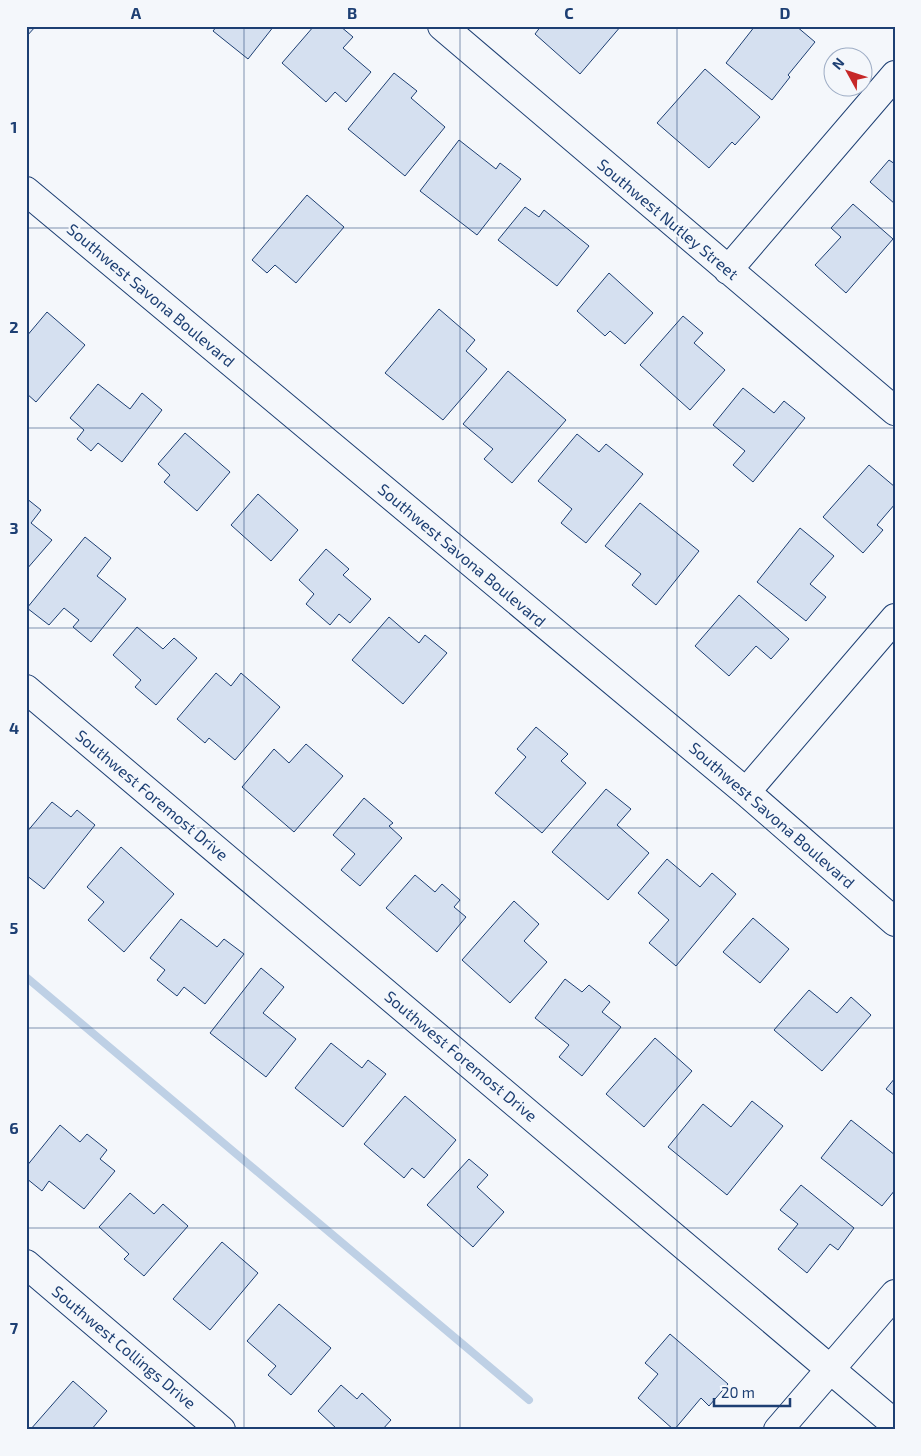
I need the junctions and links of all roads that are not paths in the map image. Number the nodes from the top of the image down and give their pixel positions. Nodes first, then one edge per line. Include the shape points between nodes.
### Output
1 (442, 26) edge
2 (895, 74) edge
3 (26, 190) edge
4 (728, 270) junction
5 (895, 411) edge
6 (895, 618) edge
7 (26, 689) edge
8 (746, 792) junction
9 (895, 922) edge
10 (26, 1264) edge
11 (895, 1294) edge
12 (830, 1369) junction
13 (895, 1424) edge
14 (221, 1430) edge
15 (778, 1430) edge

1 - 4 street, Southwest Nutley Street
2 - 4 street
3 - 8 street, Southwest Savona Boulevard
4 - 5 street, Southwest Nutley Street
6 - 8 street
7 - 12 street, Southwest Foremost Drive
8 - 9 street, Southwest Savona Boulevard
10 - 14 street, Southwest Collings Drive
11 - 12 street
12 - 13 street, Southwest Foremost Drive
12 - 15 street

